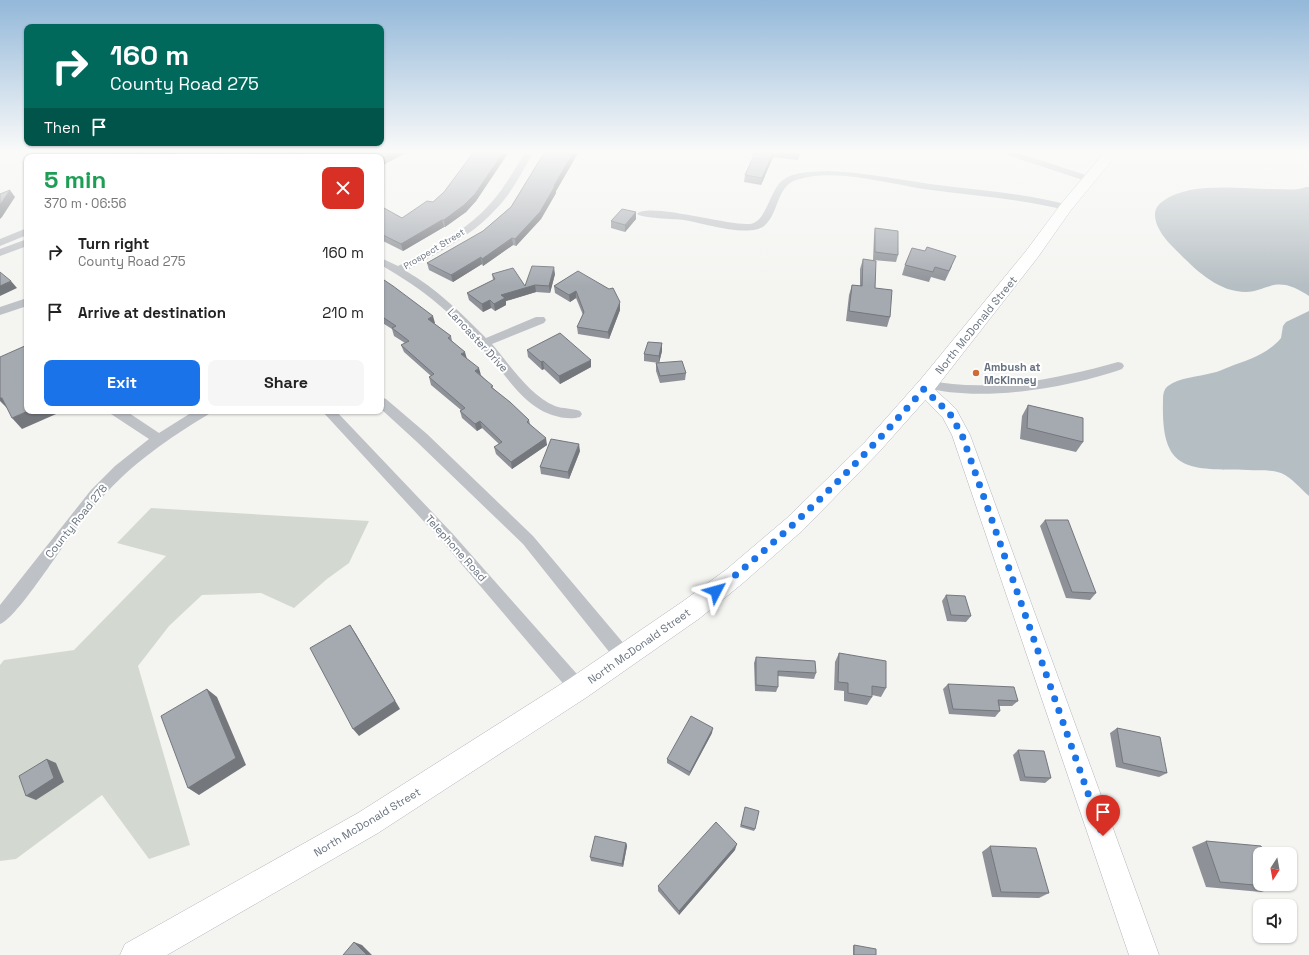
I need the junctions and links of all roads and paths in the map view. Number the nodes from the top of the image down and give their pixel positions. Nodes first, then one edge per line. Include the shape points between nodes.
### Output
1 (500, 198) edge
2 (774, 198) edge
3 (1019, 198) edge
4 (1074, 198) edge
5 (1066, 207) junction
6 (642, 214) dead end
7 (24, 232) edge
8 (0, 243) edge
9 (24, 243) edge
10 (0, 254) edge
11 (384, 263) edge
12 (398, 271) junction
13 (24, 303) edge
14 (0, 311) edge
15 (540, 320) dead end
16 (484, 343) junction
17 (1118, 366) dead end
18 (926, 386) junction
19 (384, 405) edge
20 (121, 414) edge
21 (199, 414) edge
22 (331, 414) edge
23 (575, 414) dead end
24 (159, 439) junction
25 (0, 617) edge
26 (624, 657) junction
27 (578, 688) junction
28 (136, 955) edge
29 (1144, 955) edge

1 - 12 street, Prospect Street via 464,232
2 - 6 street via 764,221 753,227 674,215
3 - 5 street
4 - 5 main road, North McDonald Street
5 - 18 main road, North McDonald Street via 1032,254
7 - 8 street
9 - 10 street
11 - 12 street, Lancaster Drive
12 - 16 street, Lancaster Drive via 444,303
13 - 14 street
15 - 16 street
16 - 23 street, Lancaster Drive via 540,404 554,411
17 - 18 street via 1071,380 984,390
18 - 26 main road, North McDonald Street via 872,447 795,524 716,591
18 - 29 street via 950,414 962,435
19 - 26 street via 528,540
20 - 24 street
21 - 24 street, County Road 278
22 - 27 street, Telephone Road via 447,536
24 - 25 street, County Road 278 via 96,494
26 - 27 main road, North McDonald Street
27 - 28 main road, North McDonald Street via 368,823

